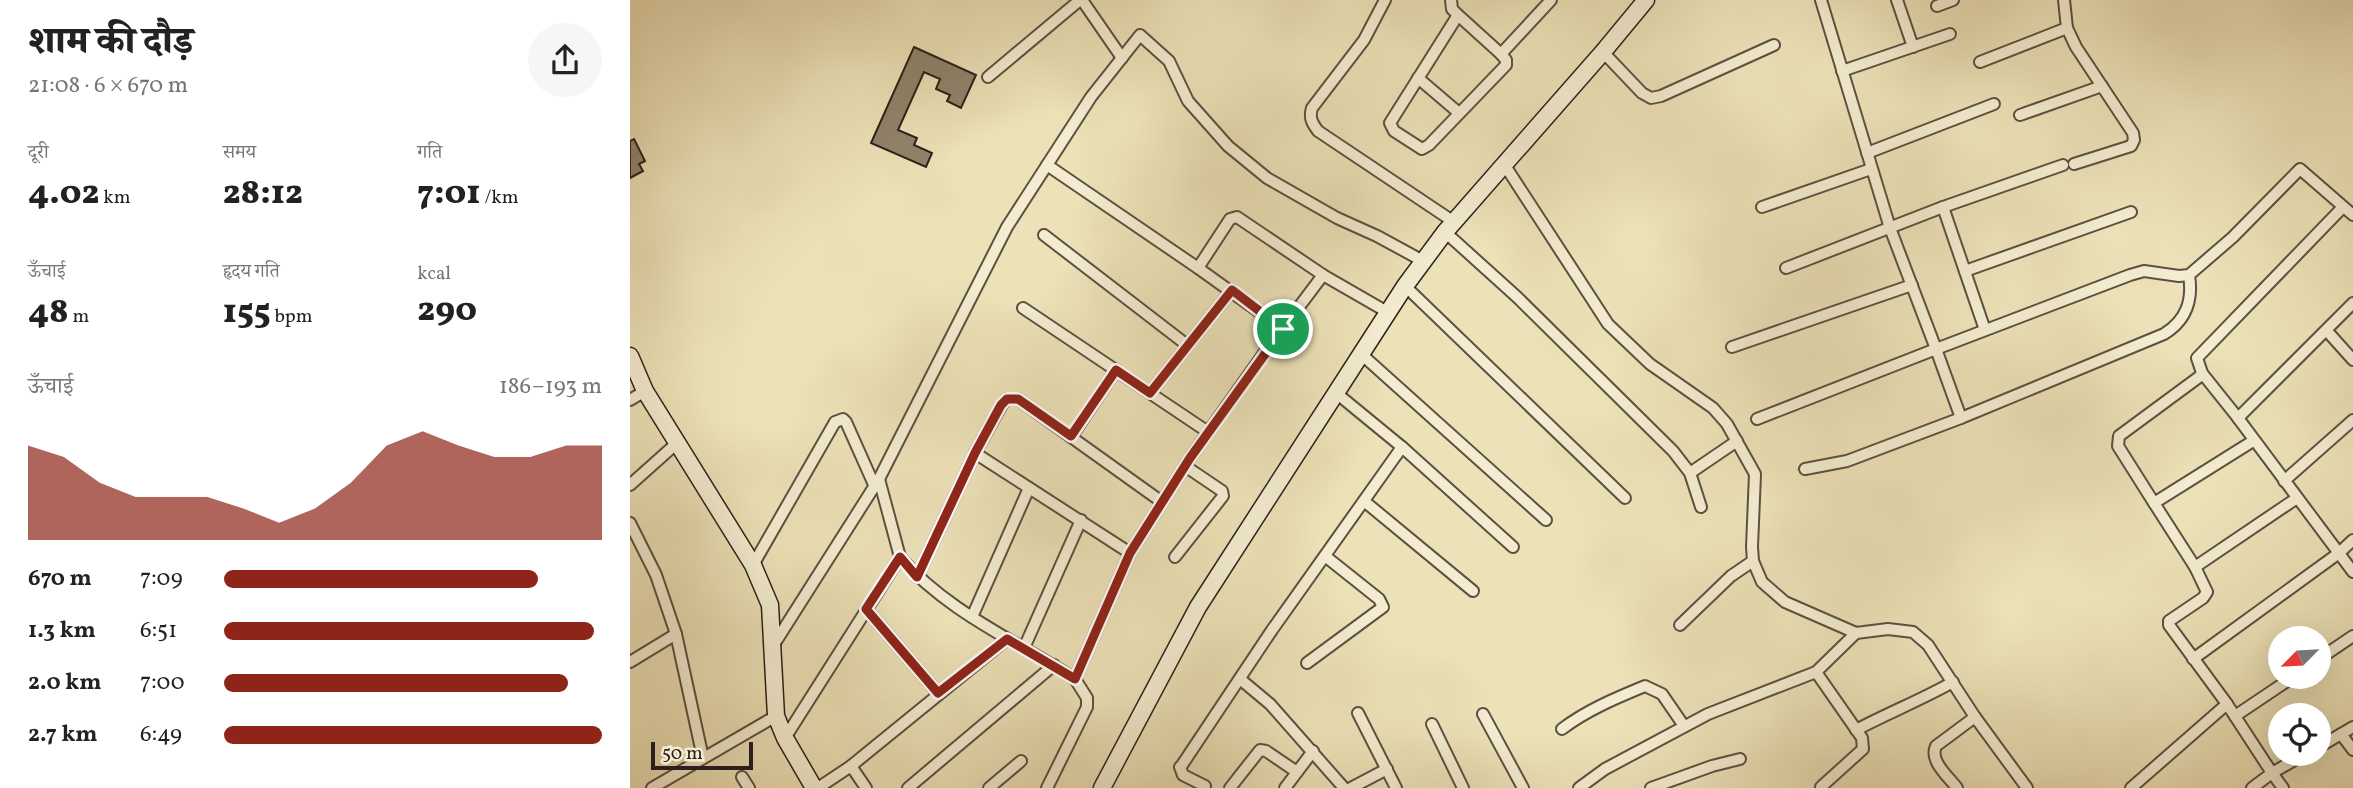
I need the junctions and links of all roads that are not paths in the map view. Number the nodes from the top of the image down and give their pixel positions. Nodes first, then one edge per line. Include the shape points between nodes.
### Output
1 (1081, 0) edge
2 (1385, 0) edge
3 (1451, 0) edge
4 (1551, 0) edge
5 (1646, 0) edge
6 (1821, 0) edge
7 (1897, 0) edge
8 (1953, 0) edge
9 (2064, 0) edge
10 (1937, 6) dead end
11 (1458, 15) junction
12 (2067, 28) junction
13 (1950, 34) dead end
14 (1774, 45) dead end
15 (1913, 47) junction
16 (1603, 52) junction
17 (1501, 54) junction
18 (1122, 58) junction
19 (1980, 62) dead end
20 (1842, 71) junction
21 (988, 77) dead end
22 (1418, 78) junction
23 (2102, 86) junction
24 (1994, 104) dead end
25 (1460, 113) junction
26 (2020, 115) dead end
27 (1867, 153) junction
28 (1504, 164) junction
29 (1047, 165) junction
30 (1871, 169) junction
31 (2343, 206) junction
32 (1762, 207) dead end
33 (1943, 207) junction
34 (2132, 212) dead end
35 (2353, 215) edge
36 (1450, 227) junction
37 (1890, 228) junction
38 (1044, 235) dead end
39 (1423, 261) junction
40 (1198, 268) junction
41 (1786, 268) dead end
42 (1965, 271) junction
43 (2192, 273) junction
44 (1323, 275) junction
45 (1912, 285) junction
46 (1405, 286) junction
47 (1232, 290) junction
48 (2353, 303) edge
49 (1023, 308) dead end
50 (1389, 313) junction
51 (1283, 329) junction
52 (1985, 330) junction
53 (2327, 331) junction
54 (1187, 345) junction
55 (1732, 347) dead end
56 (1936, 349) junction
57 (1360, 353) junction
58 (630, 356) edge
59 (2353, 360) edge
60 (1116, 370) junction
61 (2202, 373) junction
62 (645, 391) junction
63 (1335, 392) junction
64 (1150, 393) junction
65 (630, 400) edge
66 (1961, 418) junction
67 (2238, 418) junction
68 (1757, 419) dead end
69 (2353, 420) edge
70 (1208, 432) junction
71 (1071, 436) junction
72 (2253, 440) junction
73 (1737, 441) junction
74 (677, 443) junction
75 (1402, 447) junction
76 (975, 453) junction
77 (1185, 466) junction
78 (1805, 470) dead end
79 (1690, 473) junction
80 (2284, 481) junction
81 (877, 483) junction
82 (630, 485) edge
83 (1028, 488) junction
84 (1625, 498) dead end
85 (2297, 498) junction
86 (1364, 501) junction
87 (1162, 502) junction
88 (2154, 503) junction
89 (1701, 507) dead end
90 (1081, 520) junction
91 (1546, 520) dead end
92 (630, 523) edge
93 (2353, 540) edge
94 (1513, 547) dead end
95 (1130, 553) junction
96 (2339, 553) junction
97 (1325, 556) junction
98 (900, 557) junction
99 (1175, 557) dead end
100 (1753, 561) junction
101 (753, 565) junction
102 (2195, 567) junction
103 (2353, 572) edge
104 (917, 577) junction
105 (1472, 591) dead end
106 (866, 609) junction
107 (972, 617) junction
108 (1681, 625) dead end
109 (1856, 633) junction
110 (676, 634) junction
111 (2353, 636) edge
112 (1007, 639) junction
113 (772, 648) junction
114 (1024, 648) junction
115 (2331, 651) edge
116 (2193, 659) junction
117 (630, 663) edge
118 (1307, 663) dead end
119 (1054, 665) junction
120 (1816, 672) junction
121 (1075, 679) junction
122 (1240, 679) junction
123 (1952, 682) junction
124 (2274, 690) edge
125 (938, 693) junction
126 (2227, 704) junction
127 (1358, 713) dead end
128 (1483, 714) dead end
129 (776, 716) junction
130 (2235, 716) junction
131 (1975, 717) junction
132 (1432, 724) dead end
133 (1684, 726) junction
134 (2353, 727) edge
135 (1562, 729) dead end
136 (1856, 730) junction
137 (2341, 734) junction
138 (785, 738) junction
139 (2331, 740) edge
140 (2353, 750) edge
141 (1312, 751) junction
142 (704, 758) junction
143 (1740, 759) dead end
144 (1021, 761) dead end
145 (851, 766) junction
146 (2284, 766) edge
147 (1387, 769) junction
148 (1297, 772) junction
149 (2272, 773) junction
150 (742, 778) dead end
151 (1587, 781) edge
152 (1206, 787) edge
153 (1821, 787) edge
154 (652, 788) edge
155 (749, 788) edge
156 (816, 788) edge
157 (866, 788) edge
158 (908, 788) edge
159 (989, 788) edge
160 (1047, 788) edge
161 (1102, 788) edge
162 (1230, 788) edge
163 (1285, 788) edge
164 (1344, 788) edge
165 (1351, 788) edge
166 (1396, 788) edge
167 (1463, 788) edge
168 (1523, 788) edge
169 (1601, 788) edge
170 (1651, 788) edge
171 (1957, 788) edge
172 (2027, 788) edge
173 (2131, 788) edge
174 (2252, 788) edge
175 (2283, 788) edge

1 - 18 street
1 - 21 street
2 - 36 street via 1364,40 1312,108 1312,122 1318,131
3 - 11 street
4 - 17 street
5 - 16 street
6 - 20 street
7 - 15 street
8 - 10 street
9 - 12 street
11 - 17 street
11 - 22 street
12 - 19 street
12 - 23 street
13 - 15 street
14 - 16 street via 1651,98
15 - 20 street
16 - 28 street
17 - 25 street via 1506,65
18 - 29 street
18 - 39 street via 1140,35 1169,61 1188,102 1228,146 1267,178
20 - 27 street
22 - 25 street
22 - 25 street via 1390,123 1394,131 1422,149
23 - 26 street
23 - 33 street via 2133,132 2131,146
24 - 27 street
27 - 30 street
28 - 36 street
28 - 73 street via 1608,324 1650,364 1713,408
29 - 40 street
29 - 81 street via 1007,227
30 - 32 street
30 - 37 street
31 - 35 street
31 - 43 street via 2300,169
31 - 61 street via 2197,358
33 - 37 street
33 - 42 street
34 - 42 street
36 - 39 street
36 - 79 street
37 - 41 street
37 - 45 street
38 - 54 street
39 - 46 street
40 - 44 street via 1230,219 1237,217
40 - 47 street
42 - 52 street
43 - 52 street via 2179,276 2144,271
43 - 66 street via 2189,305 2175,327 2164,334
44 - 50 street
44 - 51 street
45 - 55 street
45 - 56 street
46 - 50 street
46 - 84 street
47 - 51 street
47 - 54 street
48 - 53 street
49 - 60 street
50 - 57 street
51 - 70 street
52 - 56 street
53 - 59 street
53 - 67 street
54 - 64 street
56 - 66 street
56 - 68 street
57 - 63 street
57 - 91 street
58 - 62 street
60 - 64 street
60 - 71 street
61 - 67 street
61 - 88 street via 2119,436 2118,446
62 - 65 street
62 - 74 street
63 - 75 street
63 - 161 street via 1198,607
64 - 70 street
66 - 78 street via 1847,461
67 - 72 street
69 - 80 street
70 - 77 street
71 - 76 street via 1018,399 1007,399
71 - 87 street
72 - 80 street
72 - 88 street
73 - 79 street
73 - 100 street via 1755,474
74 - 82 street
74 - 101 street
75 - 86 street
75 - 94 street
76 - 83 street
76 - 104 street
77 - 87 street
77 - 99 street via 1223,496
79 - 89 street
80 - 85 street
81 - 98 street
81 - 101 street via 846,422 838,419
81 - 113 street
83 - 90 street
83 - 107 street
85 - 96 street
85 - 102 street
86 - 97 street
86 - 105 street
87 - 95 street
88 - 102 street
90 - 95 street
90 - 114 street
92 - 110 street via 656,575
93 - 96 street
95 - 121 street
96 - 103 street
96 - 116 street
97 - 118 street via 1383,607
97 - 122 street
98 - 104 street
98 - 106 street
100 - 108 street
100 - 109 street via 1762,582 1785,602
101 - 113 street via 770,605
102 - 116 street via 2207,592 2169,621
104 - 107 street
106 - 125 street
106 - 138 street
107 - 112 street
109 - 120 street
109 - 123 street via 1913,632 1928,645
110 - 117 street
110 - 142 street
111 - 115 street
112 - 114 street
112 - 125 street
113 - 129 street
114 - 119 street
116 - 126 street
119 - 121 street
119 - 158 street
120 - 133 street
120 - 136 street
121 - 160 street via 1087,698 1087,707
122 - 141 street via 1270,704
122 - 152 street via 1180,767 1183,775
123 - 131 street
123 - 136 street
124 - 130 street
125 - 145 street
126 - 130 street
126 - 173 street
127 - 147 street
128 - 168 street
129 - 138 street
129 - 142 street
130 - 149 street
131 - 171 street via 1934,751 1936,761
131 - 172 street
132 - 167 street
133 - 135 street via 1662,694 1646,686 1577,717
133 - 151 street
134 - 137 street
136 - 153 street via 1863,750
137 - 139 street
137 - 140 street
138 - 156 street
141 - 148 street
141 - 164 street
142 - 154 street
143 - 170 street
144 - 159 street
145 - 156 street
145 - 157 street
146 - 149 street
147 - 165 street
147 - 166 street
148 - 162 street via 1260,750
148 - 163 street
149 - 174 street
149 - 175 street
150 - 155 street
151 - 169 street

